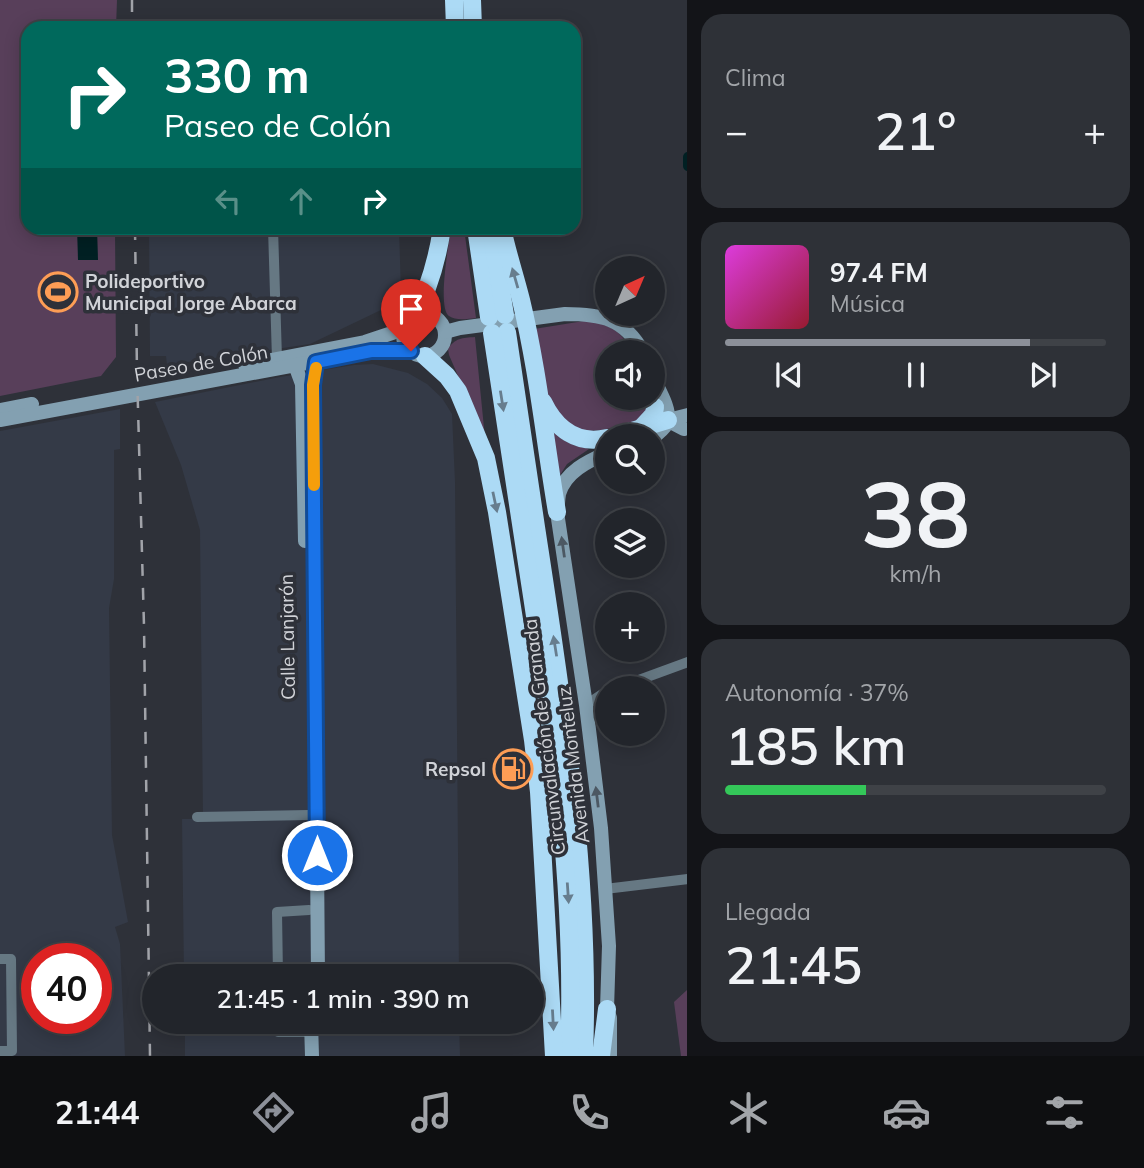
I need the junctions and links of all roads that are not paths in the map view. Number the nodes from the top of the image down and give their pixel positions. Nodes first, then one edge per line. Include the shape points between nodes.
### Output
1 (472, 0) edge
2 (473, 21) edge
3 (273, 235) edge
4 (441, 235) edge
5 (478, 235) edge
6 (492, 235) edge
7 (504, 235) edge
8 (419, 315) junction
9 (498, 324) junction
10 (404, 330) junction
11 (445, 332) junction
12 (636, 340) edge
13 (418, 353) junction
14 (276, 359) junction
15 (316, 362) junction
16 (295, 365) junction
17 (173, 383) junction
18 (539, 392) junction
19 (104, 396) junction
20 (0, 410) edge
21 (661, 410) edge
22 (662, 414) junction
23 (0, 420) edge
24 (651, 424) edge
25 (686, 424) edge
26 (665, 437) edge
27 (595, 439) edge
28 (595, 458) edge
29 (558, 512) junction
30 (687, 662) edge
31 (649, 676) edge
32 (595, 699) edge
33 (586, 705) junction
34 (309, 815) junction
35 (197, 817) dead end
36 (687, 879) edge
37 (605, 889) junction
38 (309, 910) junction
39 (0, 959) edge
40 (278, 964) edge
41 (310, 964) edge
42 (318, 964) edge
43 (607, 1009) junction
44 (313, 1034) edge
45 (315, 1034) edge
46 (0, 1051) edge
47 (312, 1056) edge
48 (319, 1056) edge
49 (554, 1056) edge
50 (569, 1056) edge
51 (584, 1056) edge
52 (601, 1056) edge
53 (610, 1056) edge

1 - 2 highway
3 - 14 street
4 - 8 highway
5 - 9 highway, Circunvalación de Granada
6 - 9 highway, Circunvalación de Granada
18 -> 7 highway
8 - 10 street
8 - 11 street via 433,316
9 -> 50 highway, Circunvalación de Granada via 564,843
51 -> 9 highway, Circunvalación de Granada via 586,958 579,842 556,653
10 - 13 street via 404,341
10 - 14 street, Paseo de Colón
11 - 12 street via 582,314 618,323
11 - 13 street via 438,351
13 - 15 street, Paseo de Colón via 371,351
13 -> 49 highway via 458,391 486,457 497,512 539,792
14 - 17 street, Paseo de Colón
15 - 16 street, Paseo de Colón
15 - 42 street, Calle Lanjarón
16 - 17 street, Paseo de Colón
16 - 34 street, Calle Lanjarón via 302,384
17 - 19 street, Paseo de Colón
18 - 27 highway via 561,427 585,440
18 - 29 highway
19 - 20 street, Paseo de Colón
19 - 23 street, Paseo de Colón
21 - 22 street
22 - 24 highway via 653,414
22 - 25 street
25 - 26 street
28 - 29 street, Avenida Monteluz via 565,482
33 -> 29 street, Avenida Monteluz
30 - 31 street
32 - 33 street
37 -> 33 street, Avenida Monteluz
34 - 35 street
34 - 38 street, Calle Lanjarón
36 - 37 street
37 - 43 street, Avenida Monteluz
38 - 40 street via 277,912
38 - 41 street, Calle Lanjarón
39 - 46 street via 11,959 12,1051
43 - 52 highway
43 - 53 street, Avenida Monteluz
44 - 47 street
45 - 48 street

